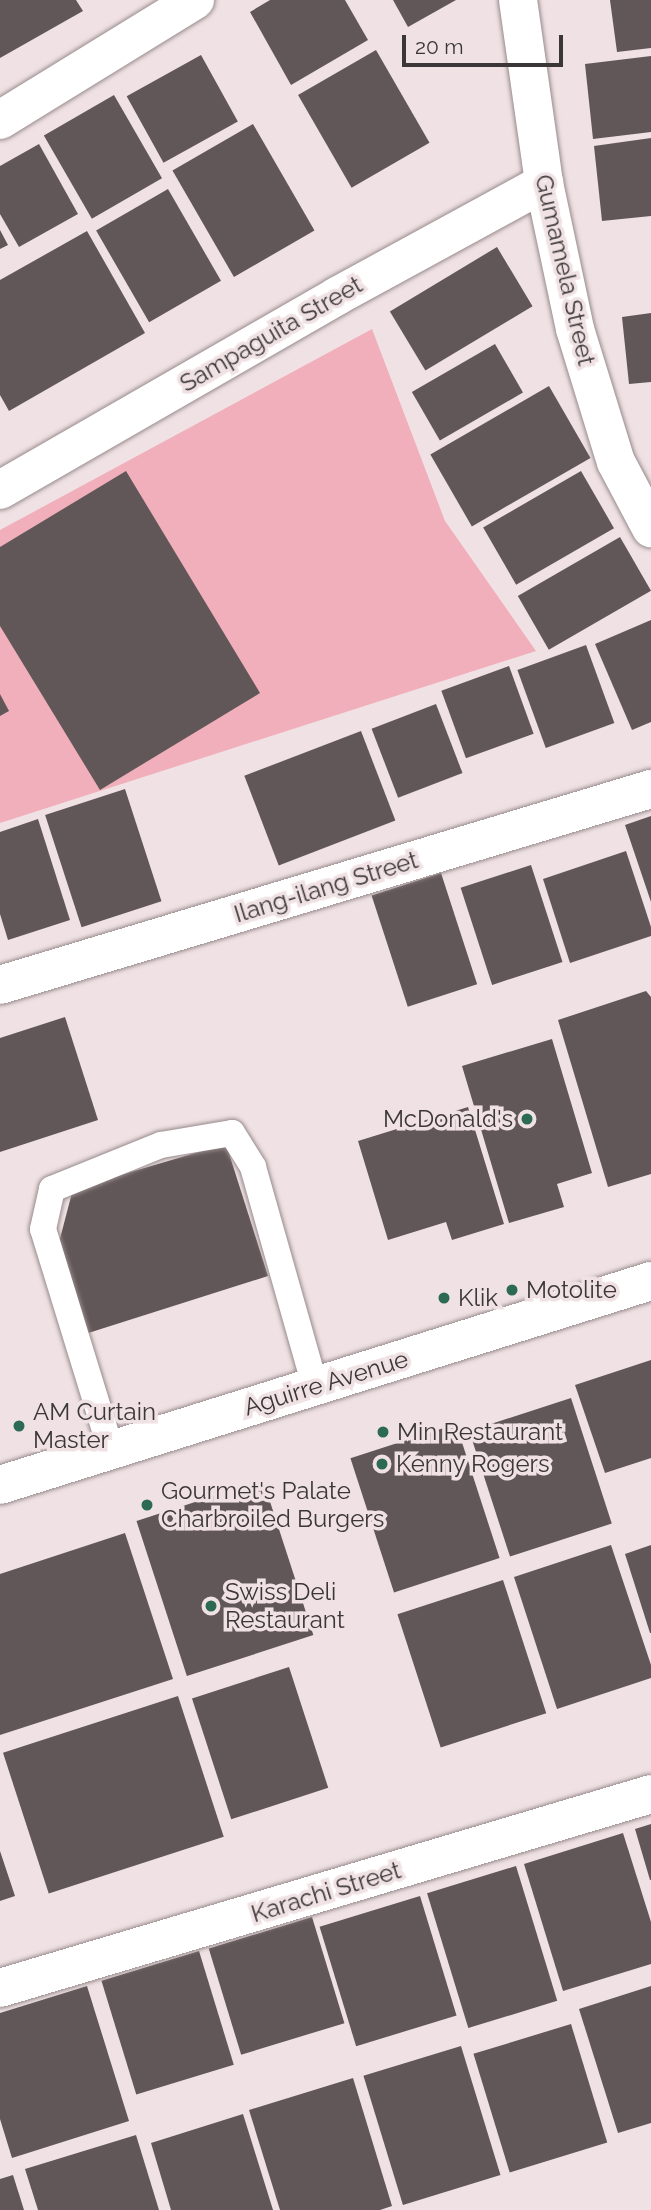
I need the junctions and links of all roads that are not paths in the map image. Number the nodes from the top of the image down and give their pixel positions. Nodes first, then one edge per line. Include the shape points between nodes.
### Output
1 (195, 0) edge
2 (519, 0) edge
3 (0, 120) edge
4 (544, 183) junction
5 (0, 490) edge
6 (651, 528) edge
7 (651, 789) edge
8 (0, 985) edge
9 (651, 1281) edge
10 (316, 1386) junction
11 (111, 1450) junction
12 (0, 1485) edge
13 (651, 1794) edge
14 (0, 1988) edge

1 - 3 street
2 - 4 street, Gumamela Street
4 - 5 street, Sampaguita Street
4 - 6 street, Gumamela Street via 575,329 616,462
7 - 8 street, Ilang-ilang Street
9 - 10 street, Aguirre Avenue
10 - 11 street, Aguirre Avenue
10 - 11 lane via 253,1167 232,1133 162,1145 52,1189 43,1229
11 - 12 street, Aguirre Avenue
13 - 14 street, Karachi Street

